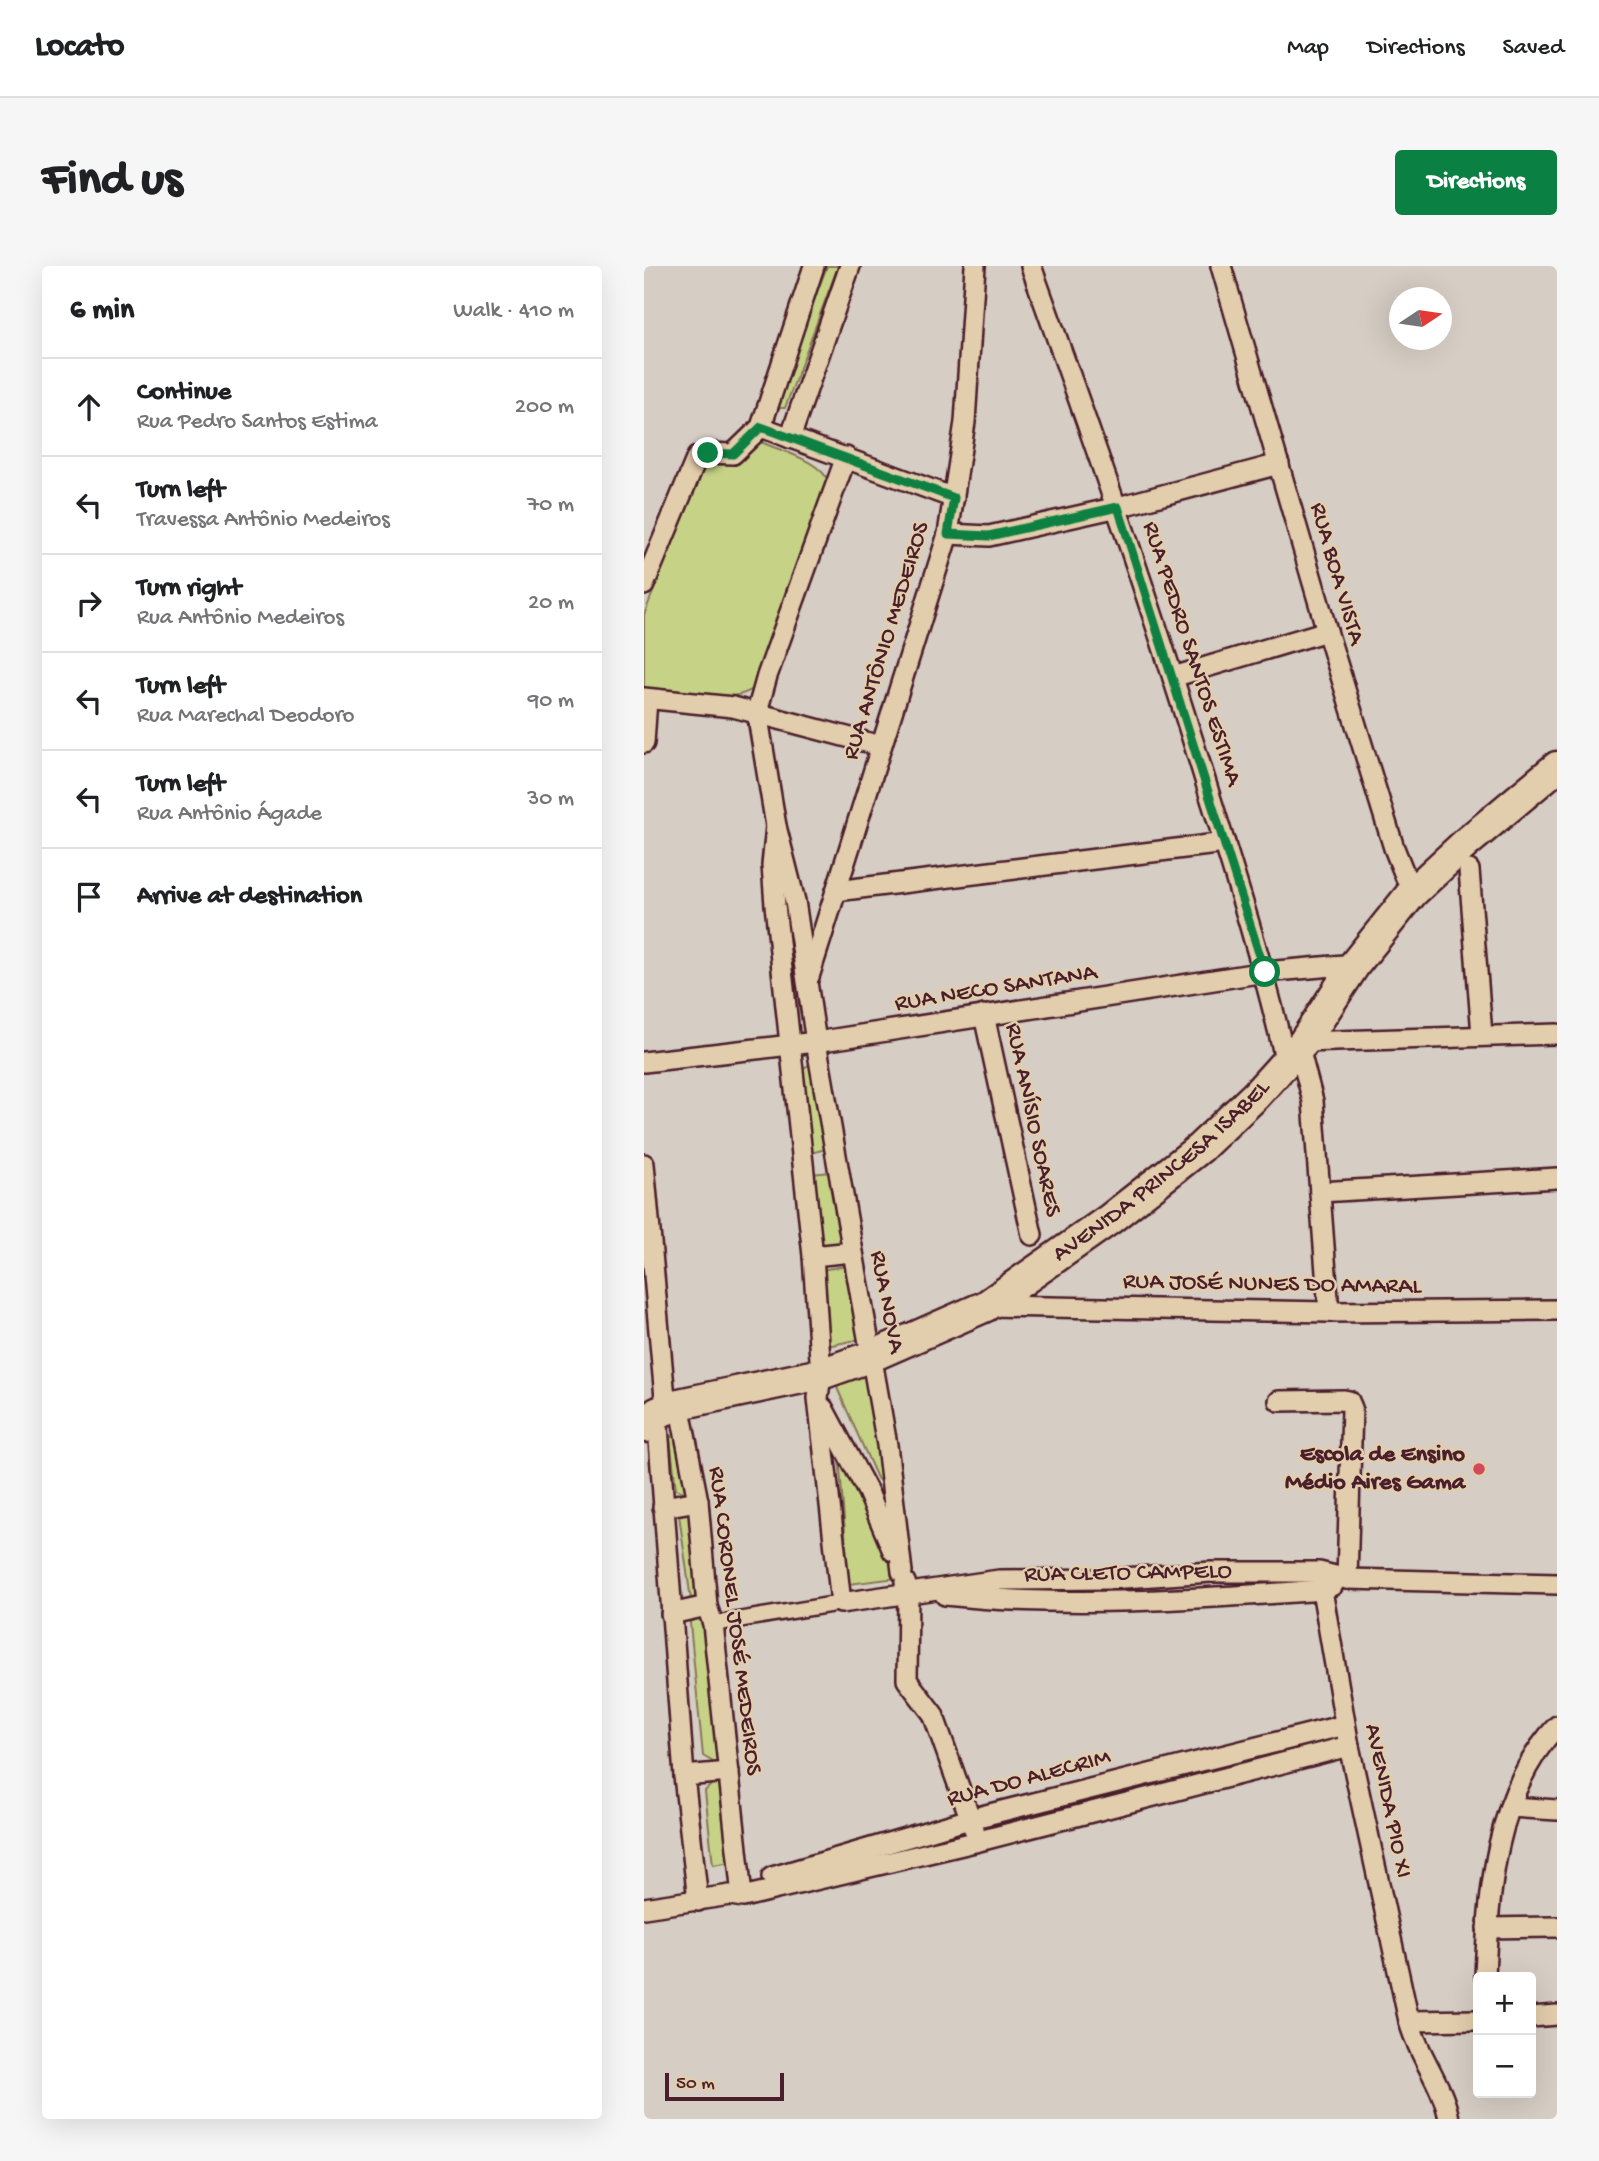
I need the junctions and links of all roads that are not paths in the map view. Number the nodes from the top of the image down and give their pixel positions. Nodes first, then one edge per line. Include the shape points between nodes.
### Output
1 (814, 266) edge
2 (850, 266) edge
3 (975, 266) edge
4 (1031, 266) edge
5 (1221, 266) edge
6 (761, 427) junction
7 (790, 438) junction
8 (846, 457) junction
9 (1279, 464) junction
10 (954, 498) junction
11 (1118, 507) junction
12 (948, 534) junction
13 (644, 585) edge
14 (1327, 631) junction
15 (1173, 677) junction
16 (645, 698) edge
17 (757, 712) junction
18 (644, 743) edge
19 (881, 746) junction
20 (1557, 767) edge
21 (776, 826) junction
22 (1225, 843) junction
23 (1469, 870) dead end
24 (836, 891) junction
25 (1412, 893) junction
26 (795, 901) junction
27 (775, 905) junction
28 (802, 944) junction
29 (780, 947) junction
30 (1355, 964) junction
31 (1265, 972) junction
32 (807, 981) junction
33 (984, 1015) junction
34 (1557, 1034) edge
35 (1482, 1035) junction
36 (816, 1042) junction
37 (792, 1045) junction
38 (1297, 1051) junction
39 (644, 1062) edge
40 (835, 1156) junction
41 (803, 1162) junction
42 (644, 1164) edge
43 (1557, 1178) edge
44 (1320, 1192) junction
45 (1032, 1235) dead end
46 (852, 1252) junction
47 (813, 1256) junction
48 (986, 1306) junction
49 (1557, 1310) edge
50 (1329, 1312) junction
51 (872, 1356) junction
52 (819, 1386) junction
53 (1279, 1401) dead end
54 (658, 1413) edge
55 (698, 1501) junction
56 (663, 1507) junction
57 (902, 1572) junction
58 (1347, 1579) junction
59 (1557, 1584) edge
60 (1322, 1590) junction
61 (908, 1592) junction
62 (841, 1604) junction
63 (671, 1614) junction
64 (710, 1615) junction
65 (1345, 1725) junction
66 (1557, 1726) edge
67 (1349, 1746) junction
68 (1182, 1765) junction
69 (729, 1772) junction
70 (684, 1776) junction
71 (1190, 1787) junction
72 (1510, 1807) junction
73 (1557, 1810) edge
74 (970, 1819) junction
75 (979, 1841) junction
76 (735, 1891) junction
77 (698, 1901) junction
78 (644, 1908) edge
79 (1487, 1927) junction
80 (1557, 1927) edge
81 (1485, 1972) edge
82 (1557, 2015) edge
83 (1536, 2017) edge
84 (1473, 2020) edge
85 (1409, 2021) junction
86 (1449, 2119) edge

1 - 6 street
2 - 7 street
3 - 10 street, RUA ANTÔNIO MEDEIROS via 965,422
4 - 11 street, RUA PEDRO SANTOS ESTIMA
5 - 9 street, RUA BOA VISTA
6 - 7 street
6 - 13 street via 733,454 697,457
7 - 8 street
8 - 10 street
8 - 17 street
9 - 11 street
9 - 14 street, RUA BOA VISTA
10 - 12 street, RUA ANTÔNIO MEDEIROS
11 - 12 street via 989,536
11 - 15 street, RUA PEDRO SANTOS ESTIMA
12 - 19 street, RUA ANTÔNIO MEDEIROS
14 - 15 street
14 - 25 street, RUA BOA VISTA
15 - 22 street, RUA PEDRO SANTOS ESTIMA
16 - 17 street
16 - 18 street
17 - 19 street
17 - 21 street
19 - 24 street, RUA ANTÔNIO MEDEIROS
20 - 25 main road, AVENIDA PRINCESA ISABEL
21 - 26 street, RUA NOVA
21 - 27 street, RUA NOVA
22 - 24 street
22 - 31 street, RUA PEDRO SANTOS ESTIMA
23 - 35 street
24 - 32 street, RUA ANTÔNIO MEDEIROS
25 - 30 main road, AVENIDA PRINCESA ISABEL
26 - 27 street
26 - 28 street, RUA NOVA
27 - 29 street, RUA NOVA
28 - 29 street
28 - 32 street, RUA NOVA
29 - 37 street, RUA NOVA
30 - 31 street, RUA NECO SANTANA
30 - 38 main road, AVENIDA PRINCESA ISABEL
31 - 33 street, RUA NECO SANTANA
31 - 38 street, RUA PEDRO SANTOS ESTIMA
32 - 36 street, RUA NOVA
33 - 36 street, RUA NECO SANTANA
33 - 45 street, RUA ANÍSIO SOARES
34 - 35 street
35 - 38 street
36 - 37 street, RUA NECO SANTANA
36 - 40 street, RUA NOVA
37 - 39 street, RUA NECO SANTANA
37 - 41 street, RUA NOVA
38 - 44 street, RUA PEDRO SANTOS ESTIMA via 1313,1101
38 - 48 main road, AVENIDA PRINCESA ISABEL via 1200,1148 1110,1219
40 - 41 street
40 - 46 street, RUA NOVA
41 - 47 street, RUA NOVA
42 - 54 street
43 - 44 street
44 - 50 street, RUA PEDRO SANTOS ESTIMA
46 - 47 street
46 - 51 street, RUA NOVA
47 - 52 street, RUA NOVA
48 - 50 street, RUA JOSÉ NUNES DO AMARAL
48 - 51 main road, AVENIDA PRINCESA ISABEL
49 - 50 street, RUA JOSÉ NUNES DO AMARAL
51 - 52 main road, AVENIDA PRINCESA ISABEL
51 - 57 street, RUA NOVA
52 - 54 main road, AVENIDA PRINCESA ISABEL
52 - 57 street, RUA NOVA
52 - 62 street, RUA NOVA
53 - 58 street via 1344,1400 1352,1408
54 - 55 street, RUA CORONEL JOSÉ MEDEIROS
54 - 56 street
55 - 56 street
55 - 64 street, RUA CORONEL JOSÉ MEDEIROS
56 - 63 street
57 - 61 street, RUA NOVA
58 - 59 street, RUA CLETO CAMPELO
58 - 60 street, RUA CLETO CAMPELO
58 - 61 street, RUA CLETO CAMPELO via 1320,1572 1211,1572 999,1580
60 - 61 street, RUA CLETO CAMPELO via 1195,1599 1002,1601
60 - 65 street, AVENIDA PIO XI
61 - 62 street, RUA CLETO CAMPELO
61 - 74 street, RUA NOVA via 907,1680 933,1714
62 - 64 street, RUA CLETO CAMPELO
63 - 64 street
63 - 70 street
64 - 69 street, RUA CORONEL JOSÉ MEDEIROS
65 - 67 street, AVENIDA PIO XI
65 - 68 street, RUA DO ALECRIM
66 - 72 street via 1524,1771
67 - 71 street, RUA DO ALECRIM
67 - 85 street, AVENIDA PIO XI
68 - 71 street
68 - 74 street, RUA DO ALECRIM
69 - 70 street
69 - 76 street, RUA CORONEL JOSÉ MEDEIROS
70 - 77 street
71 - 75 street, RUA DO ALECRIM
72 - 73 street
72 - 79 street
74 - 75 street, RUA NOVA
74 - 76 street, RUA DO ALECRIM
75 - 76 street, RUA DO ALECRIM via 743,1897
76 - 77 street, RUA DO ALECRIM
77 - 78 street, RUA DO ALECRIM
79 - 80 street
79 - 81 street
82 - 83 street
84 - 85 street
85 - 86 street, AVENIDA PIO XI via 1416,2046 1446,2101

